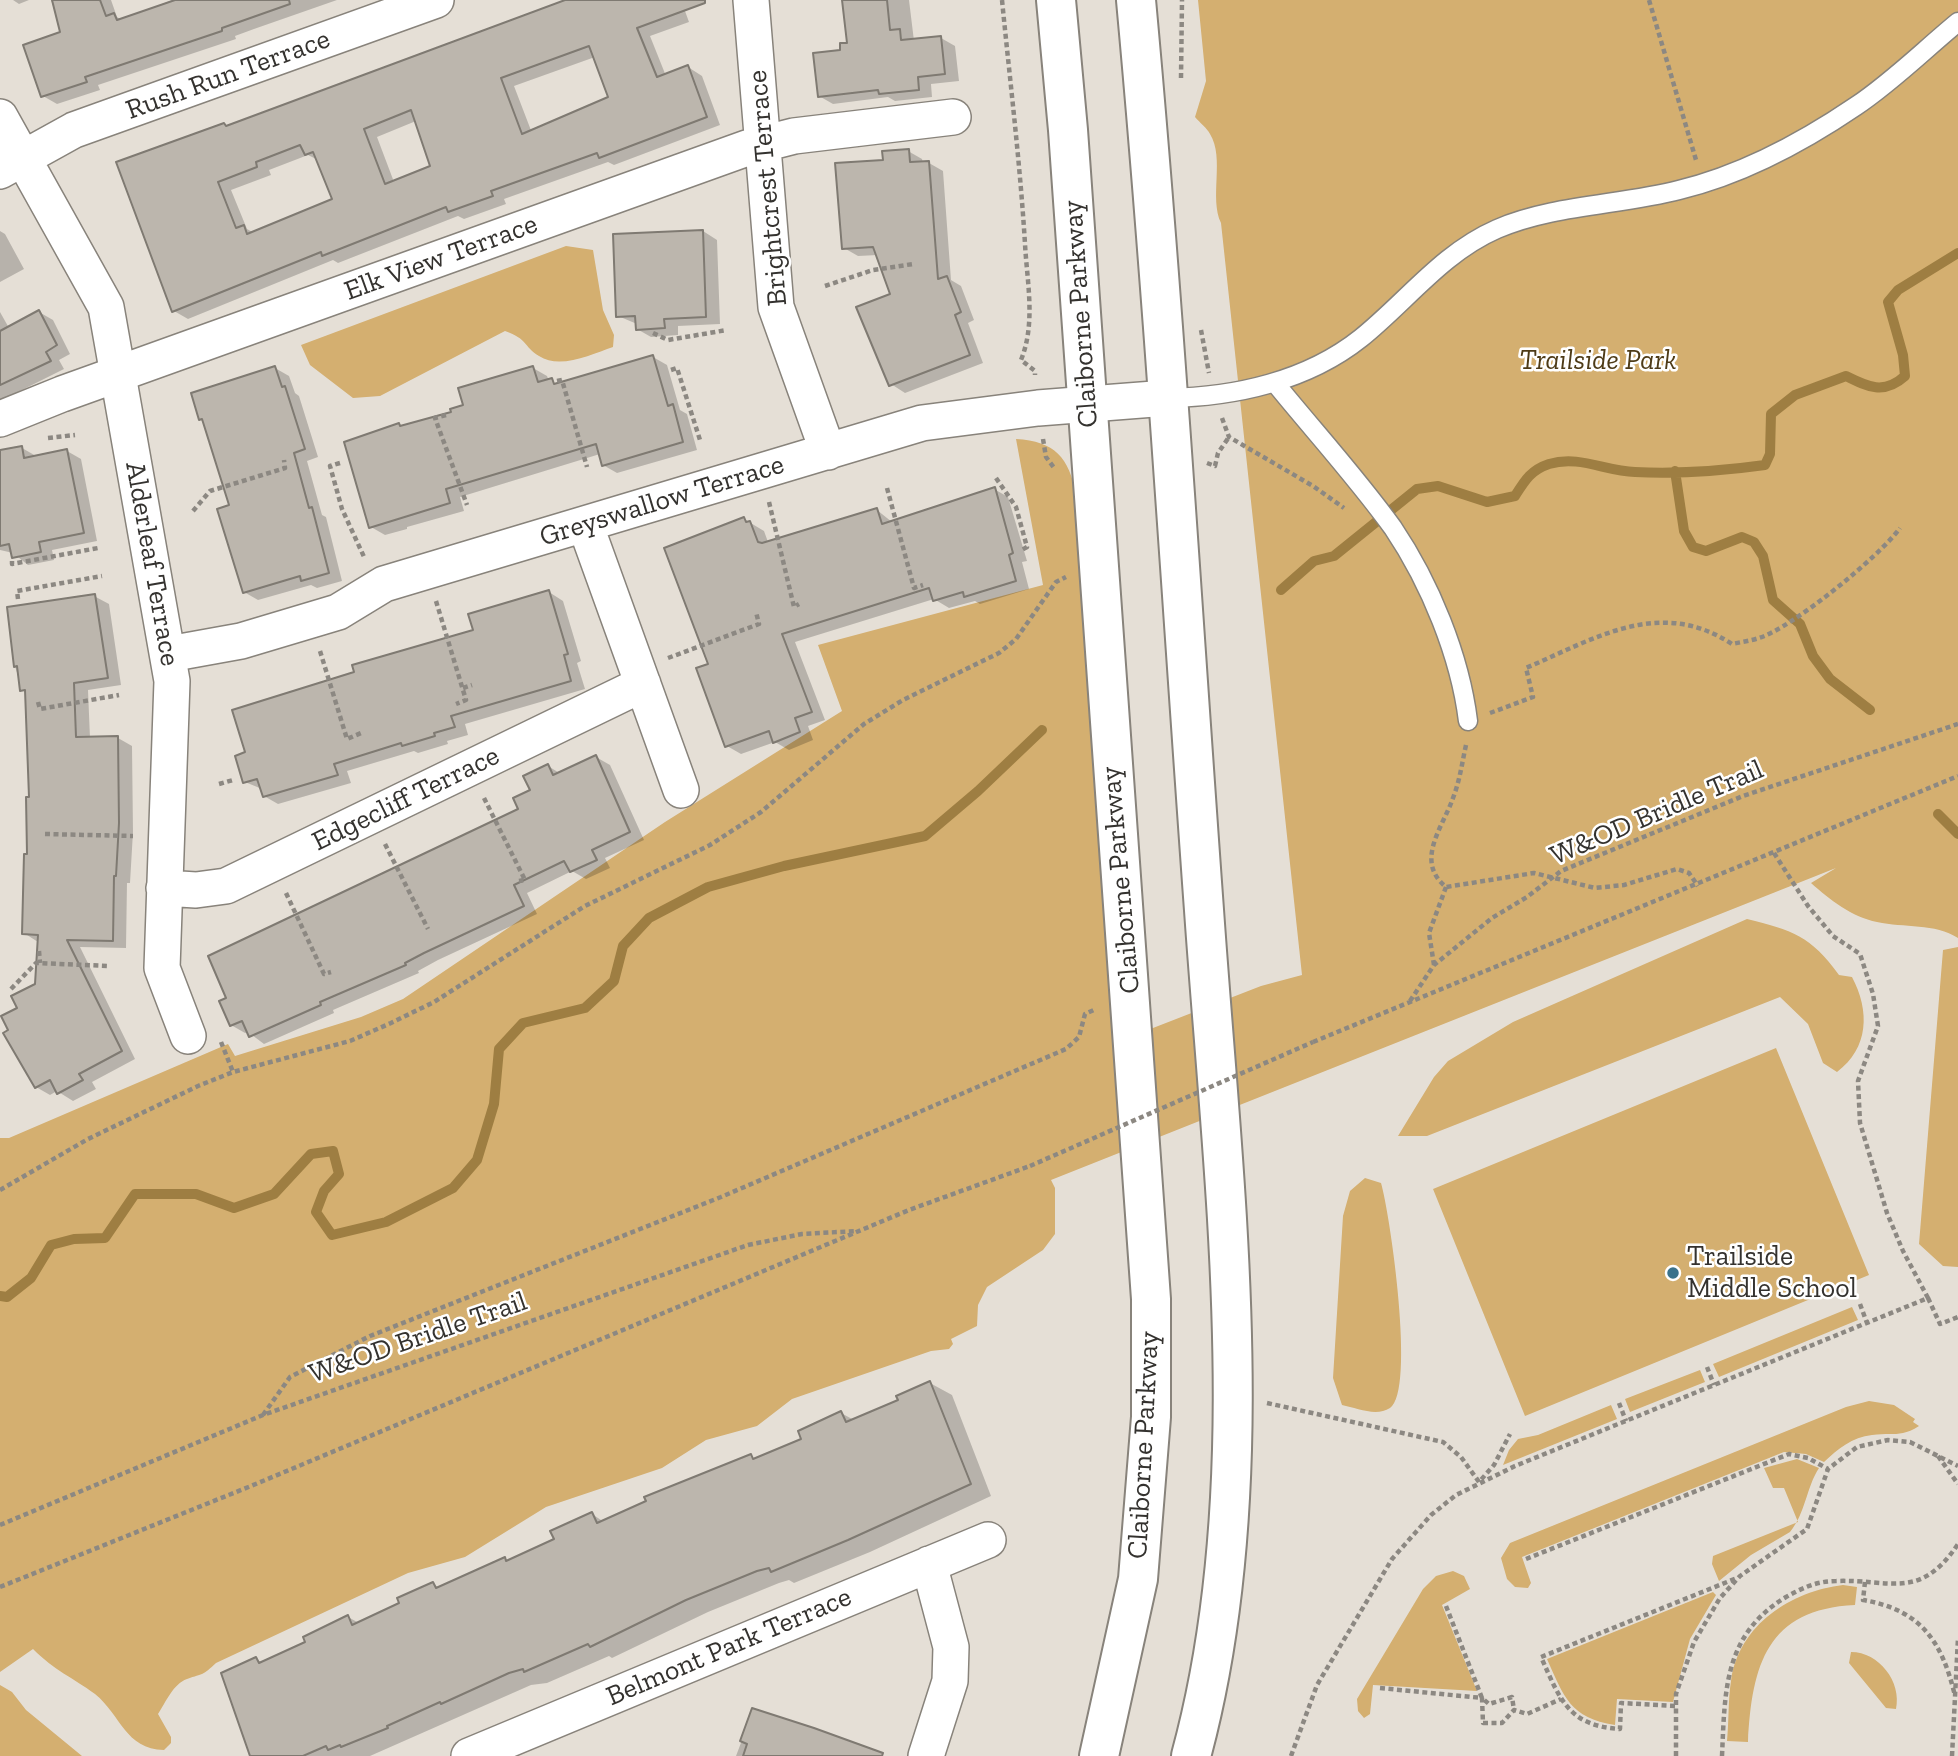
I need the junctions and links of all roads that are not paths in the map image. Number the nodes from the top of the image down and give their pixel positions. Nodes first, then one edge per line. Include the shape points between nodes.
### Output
1 (436, 0) edge
2 (751, 0) edge
3 (1056, 0) edge
4 (1136, 0) edge
5 (1958, 22) edge
6 (0, 117) edge
7 (953, 117) dead end
8 (763, 144) junction
9 (12, 165) edge
10 (119, 373) junction
11 (1275, 383) junction
12 (1167, 398) junction
13 (1088, 406) junction
14 (0, 419) edge
15 (828, 452) junction
16 (585, 524) junction
17 (169, 654) junction
18 (652, 673) junction
19 (1468, 722) road end
20 (681, 790) dead end
21 (164, 888) junction
22 (204, 1039) road end
23 (988, 1540) dead end
24 (929, 1564) junction
25 (524, 1745) edge
26 (469, 1756) edge
27 (926, 1756) edge
28 (1099, 1756) edge
29 (1191, 1756) edge

1 - 9 street, Rush Run Terrace via 74,130
2 - 8 street, Brightcrest Terrace
3 - 13 main road, Claiborne Parkway
4 - 12 main road
5 - 11 lane via 1856,106 1773,155 1703,184 1499,228 1461,249 1360,339
6 - 9 street, Alderleaf Terrace
7 - 8 street, Elk View Terrace via 794,136
8 - 10 street, Elk View Terrace
8 - 15 street, Brightcrest Terrace via 776,307
9 - 10 street, Alderleaf Terrace via 106,307
10 - 14 street, Elk View Terrace
10 - 17 street, Alderleaf Terrace
11 - 12 lane via 1214,397
11 - 19 lane via 1412,559 1440,622
12 - 13 street, Greyswallow Terrace
12 - 29 main road via 1231,1318 1233,1471 1221,1610
13 - 15 street, Greyswallow Terrace via 922,423
13 - 28 main road, Claiborne Parkway via 1151,1312 1151,1417 1138,1579
15 - 16 street, Greyswallow Terrace
16 - 17 street, Greyswallow Terrace via 384,584 338,612 241,641
16 - 18 street
17 - 21 street, Alderleaf Terrace via 172,681
18 - 20 street
18 - 21 street, Edgecliff Terrace via 226,886
21 - 22 street, Alderleaf Terrace via 162,968
23 - 24 street, Belmont Park Terrace
24 - 25 street, Belmont Park Terrace
24 - 27 street via 951,1647 950,1681
25 - 26 street, Belmont Park Terrace

